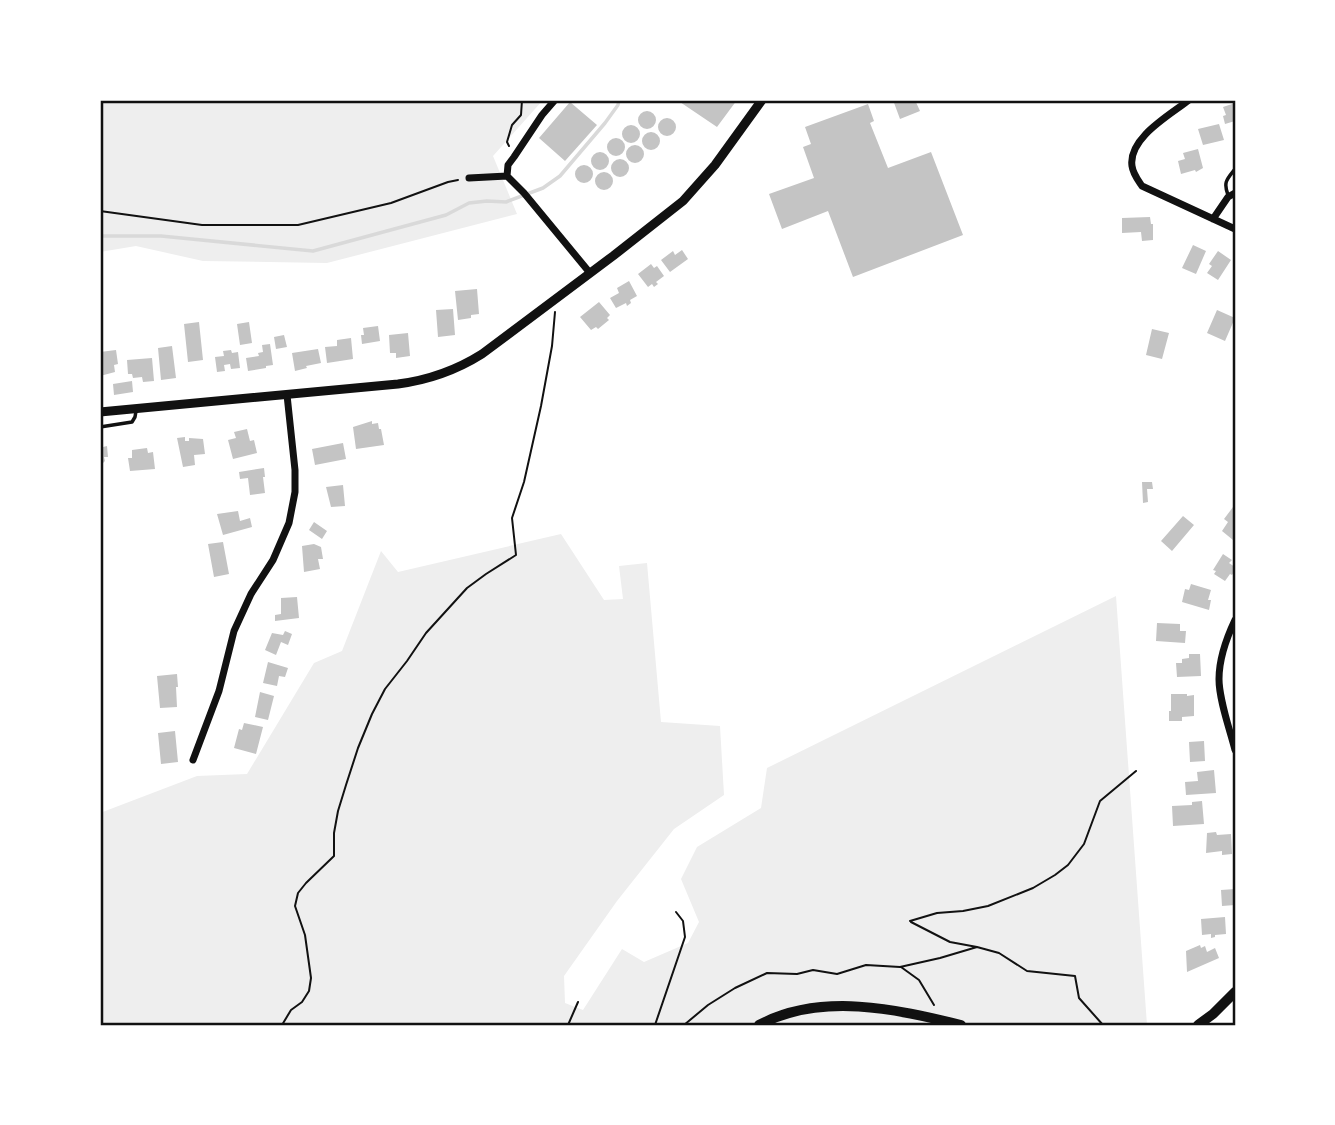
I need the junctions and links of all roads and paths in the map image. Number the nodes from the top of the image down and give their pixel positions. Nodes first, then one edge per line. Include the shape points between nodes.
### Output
1 (522, 100) edge
2 (555, 100) edge
3 (762, 100) edge
4 (1189, 100) edge
5 (513, 157) junction
6 (1235, 169) edge
7 (507, 176) junction
8 (469, 178) joint
9 (1232, 195) edge
10 (100, 211) edge
11 (1213, 219) junction
12 (1235, 229) edge
13 (590, 273) junction
14 (555, 311) dead end
15 (287, 396) junction
16 (137, 408) junction
17 (100, 412) edge
18 (100, 427) edge
19 (1235, 620) edge
20 (1235, 750) edge
21 (193, 760) dead end
22 (1136, 771) dead end
23 (676, 912) dead end
24 (977, 947) junction
25 (900, 967) junction
26 (1235, 992) edge
27 (578, 1002) dead end
28 (934, 1005) dead end
29 (282, 1025) edge
30 (568, 1025) edge
31 (655, 1025) edge
32 (684, 1025) edge
33 (759, 1025) edge
34 (961, 1025) edge
35 (1103, 1025) edge
36 (1198, 1025) edge

1 - 5 path via 521,115 507,142
2 - 5 street
3 - 13 street via 689,195
4 - 11 street via 1144,135 1131,165 1142,186
5 - 7 street
6 - 9 lane via 1224,186
7 - 8 street
7 - 13 street
8 - 10 path via 298,225 202,225
9 - 11 street
11 - 12 street
13 - 15 street via 482,354 443,375
14 - 29 path via 541,405 512,518 516,555 467,588 426,633 372,714 338,811 334,856 298,893 295,906 311,978 309,991
15 - 16 street
15 - 21 street via 295,470 289,523 234,631 219,691
16 - 17 street
16 - 18 lane via 132,422
19 - 20 street via 1220,661 1219,681
22 - 24 path via 1100,801 1084,845 1055,875 988,906 910,921 950,942
23 - 31 path via 683,921 685,937
24 - 25 path
24 - 35 path via 999,953 1027,971 1075,976 1079,998
25 - 28 path via 919,980
25 - 32 path via 866,965 837,975 813,970 796,975 767,973 735,988
26 - 36 main road
27 - 30 path
33 - 34 main road via 800,1010 831,1006 901,1012

